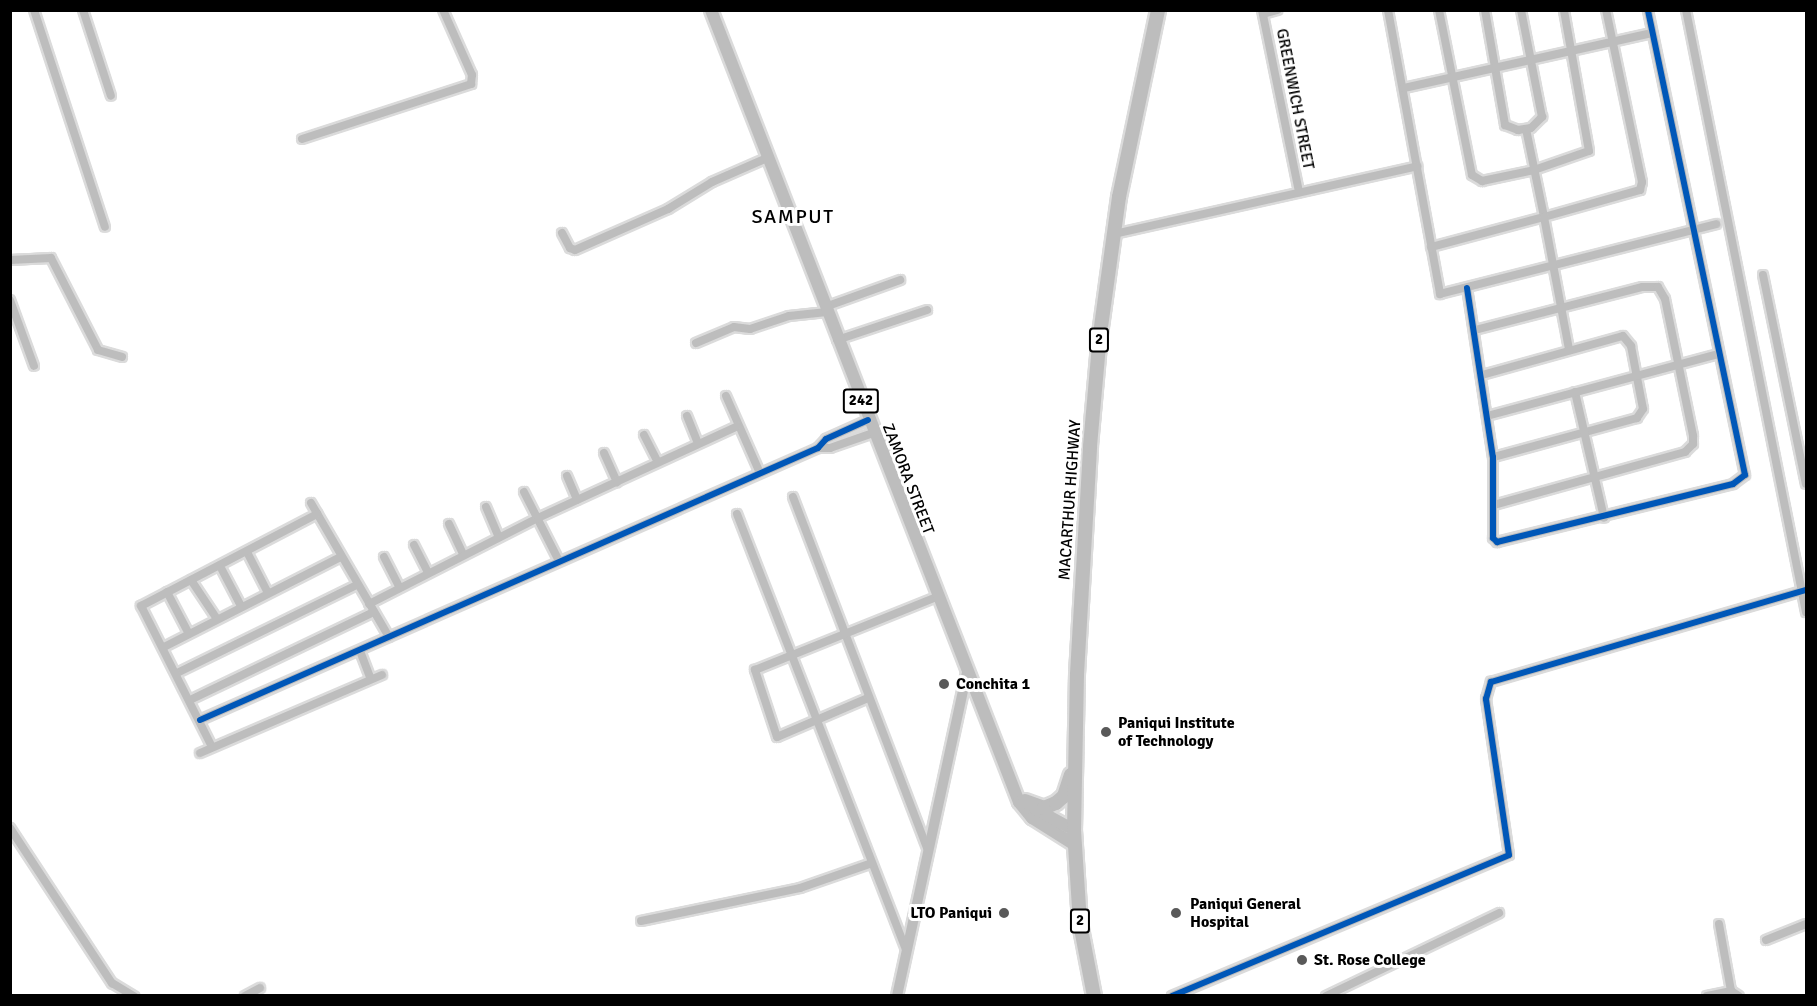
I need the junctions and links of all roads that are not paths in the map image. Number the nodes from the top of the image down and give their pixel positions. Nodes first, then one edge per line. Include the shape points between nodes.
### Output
1 (34, 10) edge
2 (83, 10) edge
3 (442, 10) edge
4 (711, 10) edge
5 (1158, 10) edge
6 (1277, 10) edge
7 (1388, 10) edge
8 (1439, 10) edge
9 (1485, 10) edge
10 (1521, 10) edge
11 (1564, 10) edge
12 (1606, 10) edge
13 (1648, 10) edge
14 (1686, 10) edge
15 (1262, 12) edge
16 (1652, 33) junction
17 (1612, 42) junction
18 (1572, 50) junction
19 (1530, 59) junction
20 (1493, 67) junction
21 (1452, 76) junction
22 (1404, 88) junction
23 (111, 96) dead end
24 (1526, 129) junction
25 (302, 140) dead end
26 (767, 158) junction
27 (1417, 166) junction
28 (1534, 170) junction
29 (1299, 192) junction
30 (1544, 218) junction
31 (1716, 224) dead end
32 (105, 227) dead end
33 (1694, 230) junction
34 (562, 233) dead end
35 (1114, 234) junction
36 (1431, 247) junction
37 (10, 260) edge
38 (1552, 266) junction
39 (1763, 275) dead end
40 (900, 280) dead end
41 (1467, 288) junction
42 (10, 300) edge
43 (1559, 309) junction
44 (826, 310) junction
45 (927, 310) dead end
46 (1474, 330) junction
47 (837, 340) junction
48 (696, 343) dead end
49 (1569, 349) junction
50 (1719, 354) junction
51 (122, 357) dead end
52 (1677, 363) junction
53 (34, 366) dead end
54 (1482, 375) junction
55 (1636, 375) junction
56 (1575, 392) junction
57 (726, 396) dead end
58 (687, 416) dead end
59 (1487, 416) junction
60 (868, 420) junction
61 (738, 426) junction
62 (852, 427) junction
63 (873, 433) junction
64 (1586, 433) junction
65 (644, 435) dead end
66 (857, 438) junction
67 (698, 443) junction
68 (818, 448) junction
69 (604, 453) dead end
70 (1493, 457) junction
71 (658, 462) junction
72 (760, 473) junction
73 (567, 476) dead end
74 (1596, 476) junction
75 (617, 482) junction
76 (1806, 484) edge
77 (524, 492) dead end
78 (793, 497) dead end
79 (577, 500) junction
80 (311, 503) dead end
81 (1494, 505) junction
82 (486, 507) dead end
83 (317, 514) junction
84 (737, 514) dead end
85 (538, 518) junction
86 (1604, 518) junction
87 (449, 524) dead end
88 (499, 537) junction
89 (414, 544) dead end
90 (247, 552) junction
91 (463, 554) junction
92 (341, 557) junction
93 (384, 557) dead end
94 (559, 561) junction
95 (220, 566) junction
96 (428, 572) junction
97 (191, 580) junction
98 (357, 585) junction
99 (399, 587) junction
100 (1805, 591) edge
101 (167, 592) junction
102 (268, 593) junction
103 (937, 597) junction
104 (242, 606) junction
105 (371, 608) junction
106 (1806, 612) edge
107 (217, 619) junction
108 (189, 634) junction
109 (844, 634) junction
110 (389, 637) junction
111 (164, 647) junction
112 (360, 651) junction
113 (791, 655) junction
114 (177, 673) junction
115 (967, 673) junction
116 (382, 675) dead end
117 (371, 679) junction
118 (868, 698) junction
119 (190, 700) junction
120 (200, 720) junction
121 (818, 722) junction
122 (212, 747) junction
123 (1076, 752) junction
124 (200, 753) dead end
125 (1023, 804) junction
126 (10, 828) edge
127 (1074, 830) junction
128 (1075, 845) junction
129 (928, 850) junction
130 (872, 863) junction
131 (1499, 913) dead end
132 (641, 921) dead end
133 (1719, 924) dead end
134 (1806, 924) edge
135 (1766, 940) dead end
136 (906, 949) junction
137 (260, 988) dead end
138 (1735, 993) edge
139 (134, 996) edge
140 (245, 996) edge
141 (897, 996) edge
142 (1094, 996) edge
143 (1172, 996) edge
144 (1326, 996) edge
145 (1707, 996) edge

1 - 32 street
2 - 23 street
3 - 25 street via 472,75 471,84
4 - 26 main road, ZAMORA STREET / 242
5 - 35 highway, MACARTHUR HIGHWAY / 2
6 - 15 street
7 - 22 street
8 - 21 street
9 - 20 street
10 - 19 street
11 - 18 street
12 - 17 street
13 - 16 street
14 - 100 street
15 - 29 street, GREENWICH STREET
16 - 17 street
16 - 33 street
17 - 18 street
17 - 30 street via 1642,182 1640,190
18 - 19 street
18 - 28 street via 1590,150
19 - 20 street
19 - 24 street via 1542,117
20 - 21 street
20 - 24 street via 1505,124 1514,130
21 - 22 street
21 - 28 street via 1474,178 1482,181
22 - 27 street
24 - 28 street
26 - 34 street via 712,182 668,210 575,250
26 - 44 main road, ZAMORA STREET / 242
27 - 29 street
27 - 36 street
28 - 30 street
29 - 35 street
30 - 36 street
30 - 38 street
31 - 33 street
33 - 38 street
33 - 50 street
35 - 123 highway, MACARTHUR HIGHWAY / 2 via 1093,410 1080,599
36 - 41 street via 1438,292
37 - 51 street via 51,258 98,350
38 - 41 street
38 - 43 street
39 - 76 street
40 - 44 street
41 - 46 street
42 - 53 street
43 - 46 street
43 - 49 street
43 - 52 street via 1642,287 1658,287 1665,299
44 - 47 main road, ZAMORA STREET / 242
44 - 48 street via 789,316 750,329 734,327
45 - 47 street
46 - 54 street
47 - 60 main road, ZAMORA STREET / 242
49 - 54 street
49 - 55 street via 1623,336 1631,346
50 - 52 street
50 - 86 street via 1745,475 1733,484
52 - 55 street
52 - 74 street via 1693,436 1691,448
54 - 59 street
55 - 56 street
55 - 64 street via 1642,416
56 - 59 street
56 - 64 street
57 - 61 street
58 - 67 street
59 - 70 street
60 - 62 street
60 - 63 main road, ZAMORA STREET / 242
61 - 67 street
61 - 72 street
62 - 66 street
62 - 68 street via 826,439
63 - 66 street
63 - 103 main road, ZAMORA STREET / 242
64 - 70 street
64 - 74 street
65 - 71 street
66 - 68 street
67 - 71 street
68 - 72 street
69 - 75 street
70 - 81 street
71 - 75 street
72 - 94 street
73 - 79 street
74 - 81 street
74 - 86 street
75 - 79 street
77 - 85 street
78 - 109 street
79 - 85 street
80 - 83 street
81 - 86 street via 1493,538 1503,543
82 - 88 street
83 - 90 street
83 - 92 street
84 - 113 street
85 - 88 street
85 - 94 street
87 - 91 street
88 - 91 street
89 - 96 street
90 - 95 street
90 - 102 street
91 - 96 street
92 - 98 street
92 - 102 street
93 - 99 street
94 - 110 street
95 - 97 street
95 - 104 street
96 - 99 street
97 - 101 street
97 - 107 street
98 - 105 street
98 - 114 street
99 - 105 street
100 - 106 street
100 - 143 street via 1491,681 1486,699 1509,855
101 - 108 street
101 - 111 street via 141,606
102 - 104 street
103 - 109 street
103 - 115 main road, ZAMORA STREET / 242
104 - 107 street
105 - 110 street
105 - 119 street
107 - 108 street
108 - 111 street
109 - 113 street
109 - 118 street
110 - 112 street
111 - 114 street
112 - 117 street
112 - 120 street
113 - 121 street
113 - 121 street via 755,670 775,735 783,736
114 - 119 street
115 - 125 main road, ZAMORA STREET / 242
115 - 129 street
116 - 117 street
117 - 122 street
118 - 121 street
118 - 129 street
119 - 120 street
120 - 122 street
121 - 130 street
122 - 124 street
123 - 125 highway via 1060,801 1044,808
123 - 127 highway, MACARTHUR HIGHWAY / 2
125 - 127 main road, ZAMORA STREET / 242
125 - 128 main road, ZAMORA STREET / 242
126 - 139 street via 112,983
127 - 128 highway, MACARTHUR HIGHWAY / 2
128 - 142 highway, MACARTHUR HIGHWAY / 2 via 1080,923
129 - 136 street
130 - 132 street via 800,888
130 - 136 street
131 - 144 street
133 - 138 street
134 - 135 street
136 - 141 street
137 - 140 street
138 - 145 street

